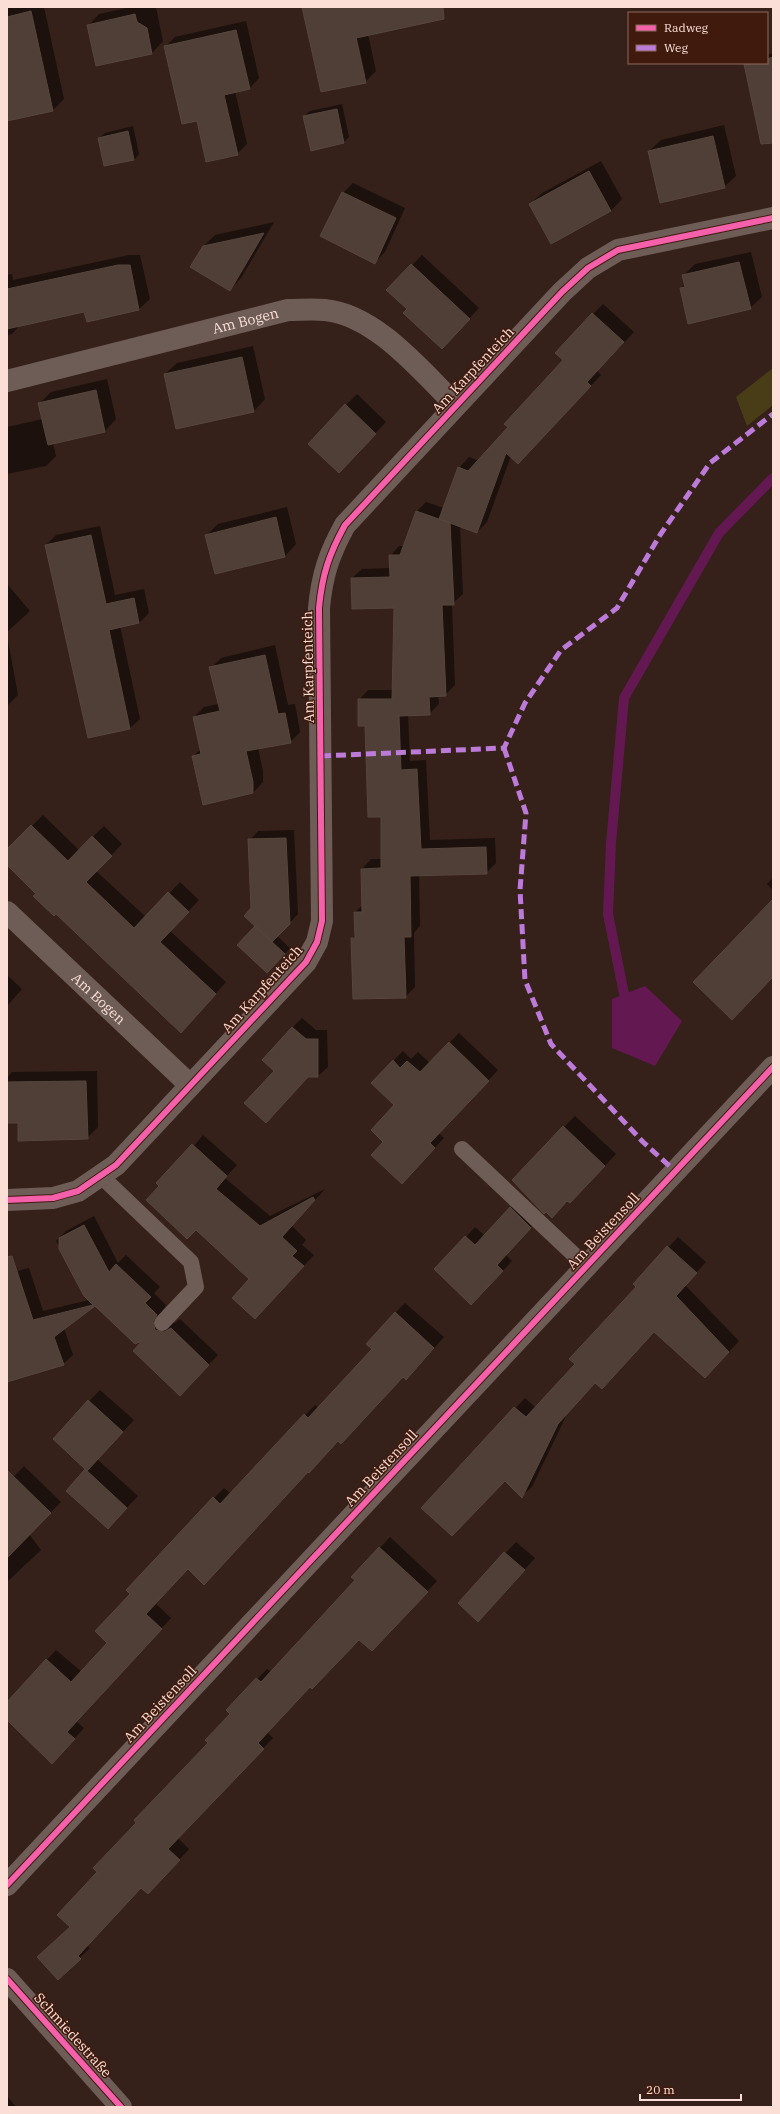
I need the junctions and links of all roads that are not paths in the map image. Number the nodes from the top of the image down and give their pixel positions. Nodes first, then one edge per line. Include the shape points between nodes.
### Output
1 (773, 218) edge
2 (7, 381) edge
3 (456, 405) junction
4 (7, 912) edge
5 (773, 1067) edge
6 (190, 1085) junction
7 (462, 1149) dead end
8 (101, 1176) junction
9 (7, 1200) edge
10 (586, 1266) junction
11 (162, 1323) dead end
12 (7, 1885) edge
13 (7, 1979) edge
14 (120, 2107) edge

1 - 3 street, Am Karpfenteich via 618,250 588,268 567,288
2 - 3 street, Am Bogen via 288,310 326,310 360,320 385,336
3 - 6 street, Am Karpfenteich via 345,525 331,551 322,579 319,608 322,921 317,942 306,962
4 - 6 street, Am Bogen
5 - 10 street, Am Beistensoll
6 - 8 street, Am Karpfenteich via 116,1165
7 - 10 lane
8 - 9 street, Am Karpfenteich via 78,1191 53,1198
8 - 11 lane via 191,1262 196,1287
10 - 12 street, Am Beistensoll
13 - 14 street, Schmiedestraße

